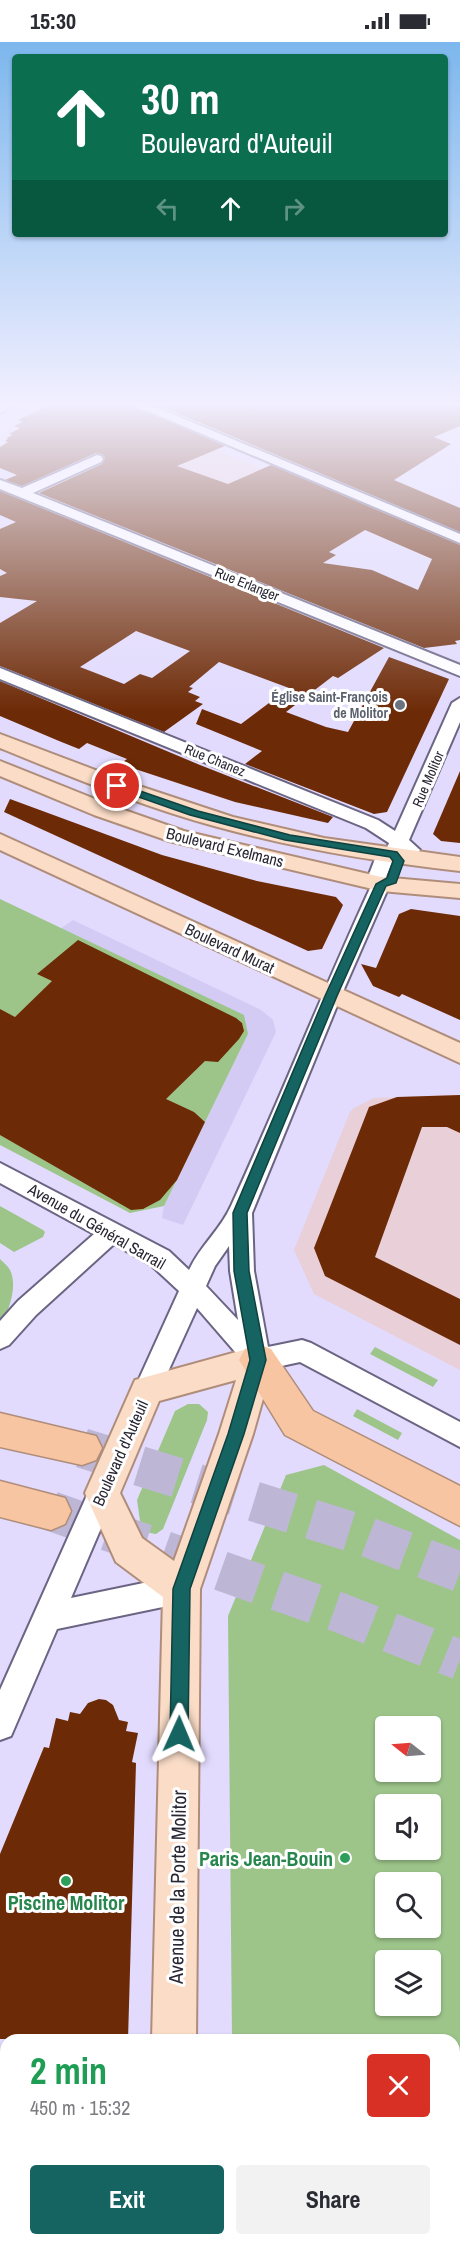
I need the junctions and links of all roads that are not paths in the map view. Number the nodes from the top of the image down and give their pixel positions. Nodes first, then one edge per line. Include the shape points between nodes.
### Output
1 (54, 506) edge
2 (381, 506) edge
3 (460, 539) edge
4 (460, 671) edge
5 (0, 673) edge
6 (460, 703) edge
7 (0, 740) edge
8 (0, 768) edge
9 (0, 842) edge
10 (396, 848) junction
11 (460, 864) edge
12 (381, 884) junction
13 (460, 891) edge
14 (331, 996) junction
15 (460, 1054) edge
16 (0, 1172) edge
17 (240, 1213) junction
18 (112, 1232) junction
19 (192, 1288) junction
20 (0, 1338) edge
21 (258, 1360) junction
22 (147, 1390) junction
23 (0, 1430) edge
24 (460, 1435) edge
25 (82, 1448) tunnel mouth
26 (102, 1493) junction
27 (0, 1499) edge
28 (460, 1508) edge
29 (0, 1514) edge
30 (182, 1589) junction
31 (48, 1617) junction
32 (0, 1725) edge
33 (174, 2034) edge

1 - 4 street, Rue Erlanger
2 - 3 street
5 - 10 street, Rue Chanez via 372,824
6 - 10 street, Rue Molitor
7 - 10 main road, Boulevard Exelmans via 194,813 289,838
8 - 12 main road, Boulevard Exelmans via 177,836
9 - 14 main road, Boulevard Murat
10 - 11 main road, Boulevard Exelmans via 424,859
10 - 12 street, Rue Molitor via 399,861 392,881
12 - 13 main road, Boulevard Exelmans
12 - 14 street, Rue Molitor
14 - 15 main road, Boulevard Murat
14 - 17 street, Rue Molitor
16 - 18 street, Avenue du Général Sarrail
17 - 19 street, Boulevard d'Auteuil via 205,1261
17 - 21 street via 242,1271
18 - 19 street, Avenue du Général Sarrail via 160,1258
18 - 20 street via 27,1308
19 - 21 street, Avenue du Général Sarrail
19 - 22 street, Boulevard d'Auteuil
21 - 22 main road
21 - 24 street via 302,1351
21 - 28 highway via 299,1423
21 - 30 main road
22 - 26 main road, Boulevard d'Auteuil
23 - 25 highway
26 - 30 main road via 129,1550
26 - 31 street, Boulevard d'Auteuil
27 - 29 highway via 51,1511
30 - 31 street
30 - 33 main road, Avenue de la Porte Molitor
31 - 32 street, Boulevard d'Auteuil

